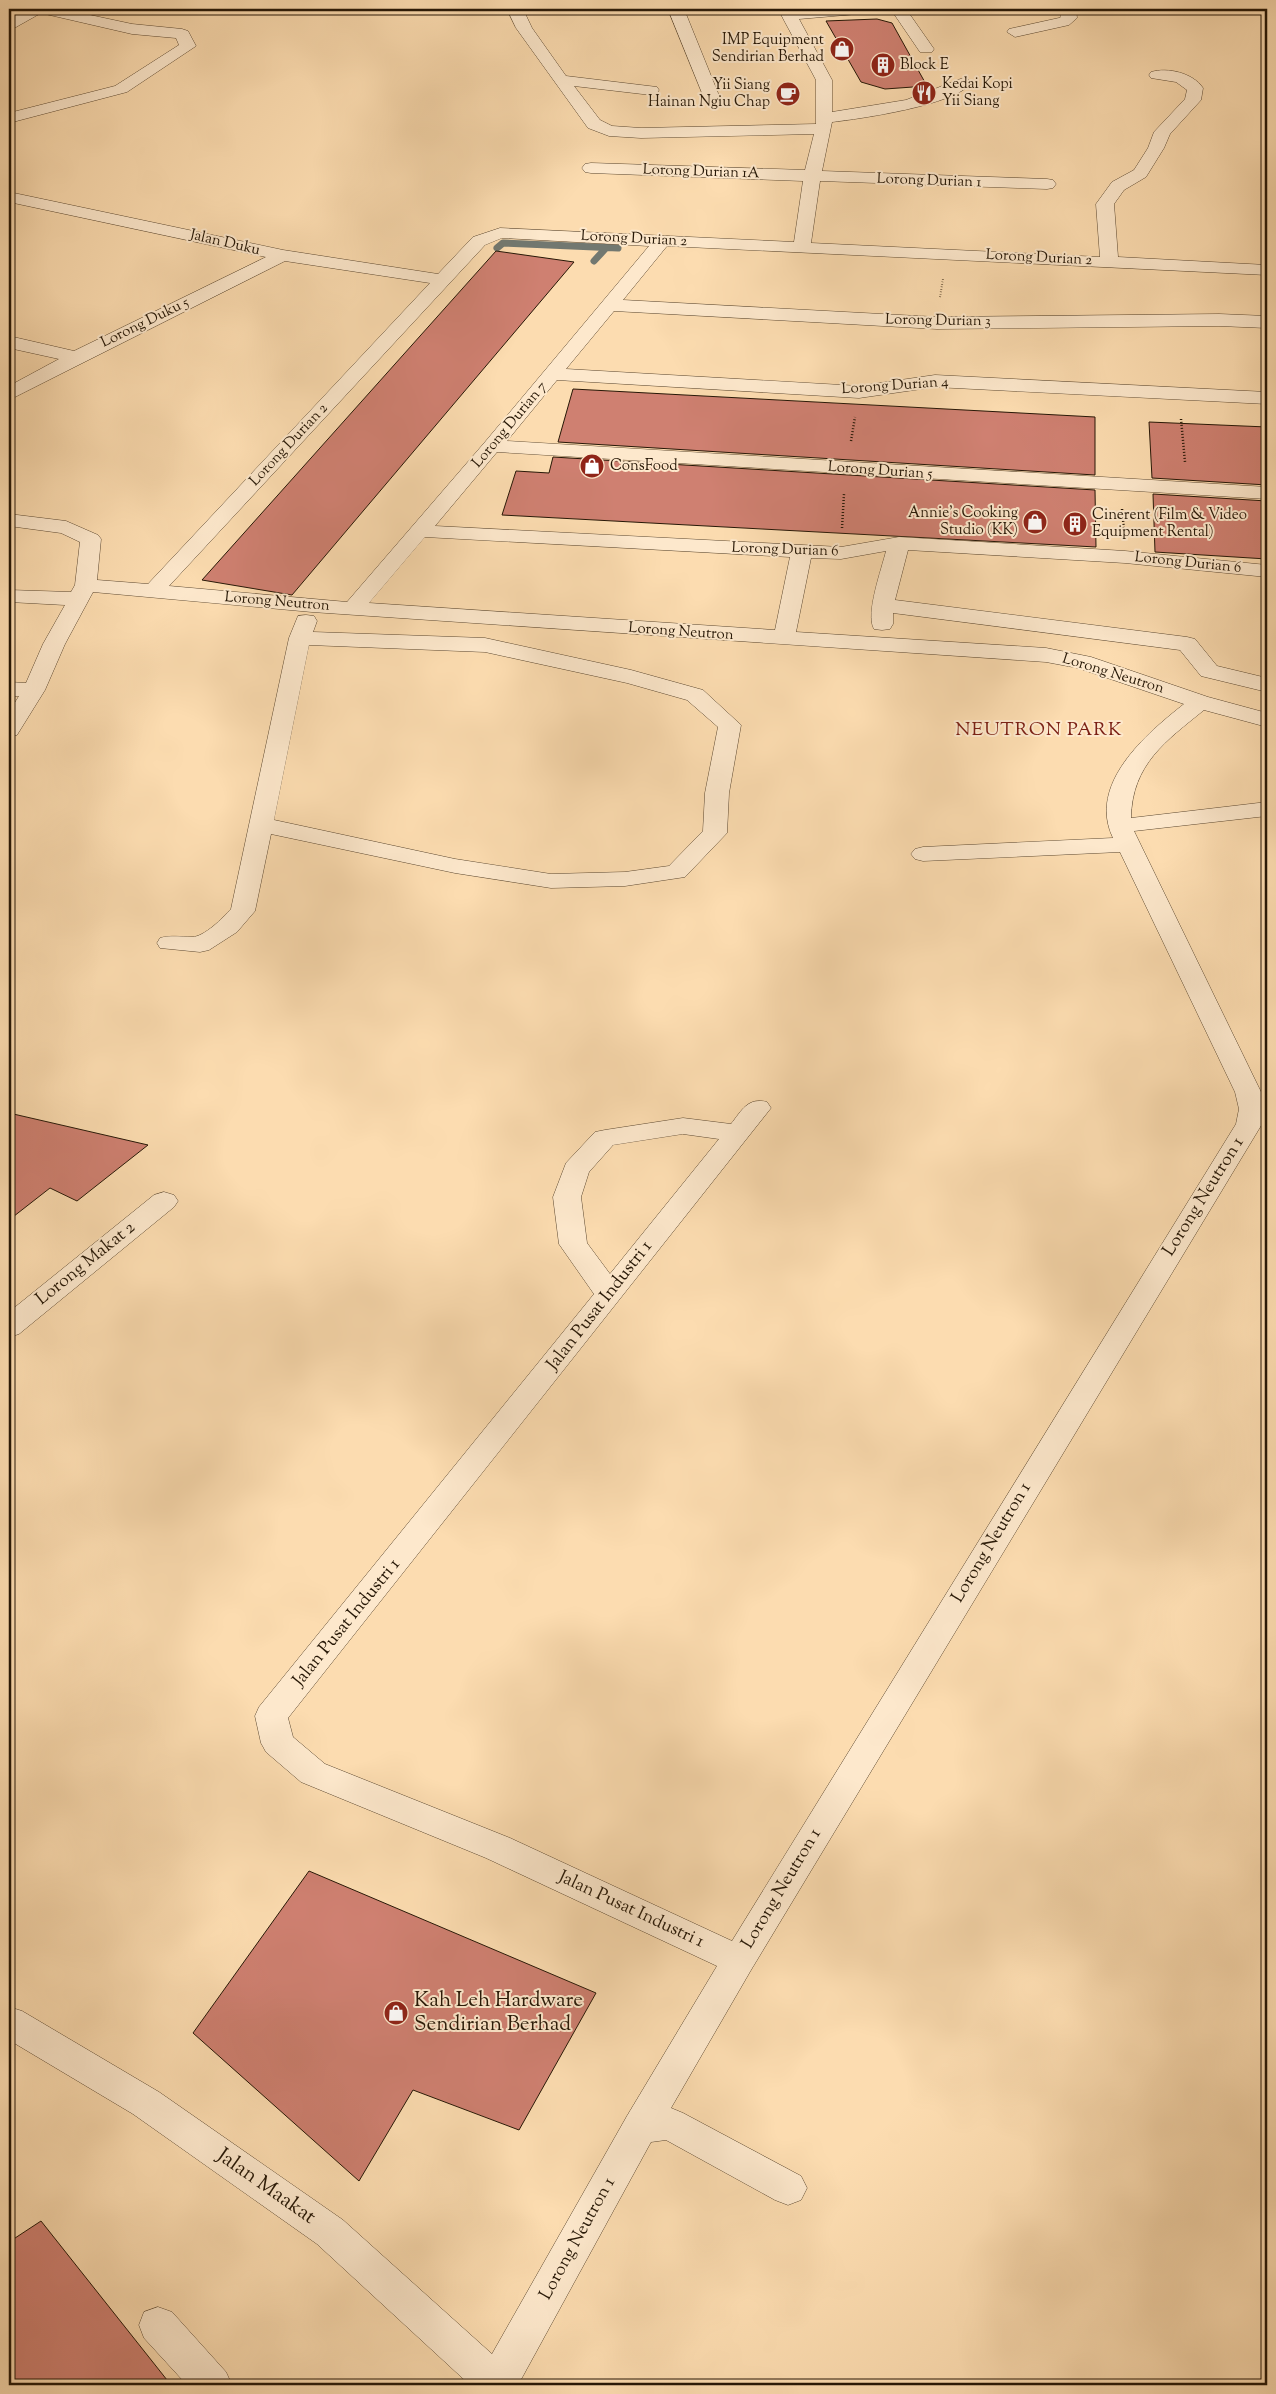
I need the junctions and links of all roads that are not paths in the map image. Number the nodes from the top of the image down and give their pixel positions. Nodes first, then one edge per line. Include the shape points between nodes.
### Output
1 (41, 9) edge
2 (516, 9) edge
3 (676, 9) edge
4 (886, 9) edge
5 (898, 9) edge
6 (1068, 9) edge
7 (788, 12) edge
8 (9, 26) edge
9 (1014, 32) dead end
10 (926, 49) dead end
11 (1157, 75) dead end
12 (561, 80) junction
13 (963, 83) dead end
14 (651, 90) dead end
15 (712, 98) dead end
16 (9, 118) edge
17 (824, 123) junction
18 (591, 168) dead end
19 (812, 177) junction
20 (1047, 184) dead end
21 (9, 196) edge
22 (663, 240) junction
23 (802, 246) junction
24 (283, 256) junction
25 (1109, 262) junction
26 (1267, 270) edge
27 (443, 280) junction
28 (610, 305) junction
29 (1263, 322) edge
30 (9, 342) edge
31 (76, 357) junction
32 (553, 374) junction
33 (9, 394) edge
34 (1267, 398) edge
35 (492, 446) junction
36 (1267, 493) edge
37 (9, 520) edge
38 (421, 531) junction
39 (899, 543) junction
40 (802, 551) junction
41 (1267, 571) edge
42 (154, 590) junction
43 (82, 592) junction
44 (9, 596) edge
45 (883, 605) junction
46 (312, 606) junction
47 (354, 607) junction
48 (300, 638) junction
49 (784, 638) junction
50 (882, 643) junction
51 (1267, 685) edge
52 (9, 689) edge
53 (34, 690) junction
54 (1200, 702) junction
55 (1267, 720) edge
56 (9, 730) edge
57 (1267, 809) edge
58 (260, 824) junction
59 (1123, 835) junction
60 (923, 854) dead end
61 (170, 943) dead end
62 (758, 1108) dead end
63 (1260, 1108) edge
64 (737, 1133) junction
65 (164, 1201) dead end
66 (609, 1294) junction
67 (9, 1328) edge
68 (739, 1960) junction
69 (9, 2022) edge
70 (640, 2128) junction
71 (788, 2188) dead end
72 (158, 2325) dead end
73 (212, 2385) edge
74 (497, 2385) edge

1 - 8 street
1 - 16 street via 132,29 182,34 188,46 121,89
2 - 12 street via 524,28
3 - 15 street
4 - 7 street
5 - 10 street
6 - 9 street via 1069,18 1064,22
7 - 17 street via 824,80
11 - 25 street via 1181,78 1195,88 1193,100 1162,132 1140,173 1118,186 1104,204
12 - 14 street
12 - 17 street via 594,124 609,131 641,133
13 - 17 street via 905,107
17 - 19 street
18 - 19 street, Lorong Durian 1A
19 - 20 street, Lorong Durian 1
19 - 23 street
21 - 24 street, Jalan Duku
22 - 23 street, Lorong Durian 2
22 - 27 street, Lorong Durian 2 via 500,233 479,241
22 - 28 street, Lorong Durian 7
23 - 25 street, Lorong Durian 2
24 - 27 street, Jalan Duku
24 - 31 street, Lorong Duku 5
25 - 26 street, Lorong Durian 2
27 - 42 street, Lorong Durian 2
28 - 29 street, Lorong Durian 3 via 937,323
28 - 32 street, Lorong Durian 7
30 - 31 street
31 - 33 street, Lorong Duku 5
32 - 34 street, Lorong Durian 4 via 859,392 935,381
32 - 35 street, Lorong Durian 7
35 - 36 street, Lorong Durian 5
35 - 38 street, Lorong Durian 7
37 - 43 street via 66,527 91,539
38 - 40 street, Lorong Durian 6
38 - 47 street, Lorong Durian 7
39 - 40 street, Lorong Durian 6 via 841,553
39 - 41 street, Lorong Durian 6 via 1125,557
39 - 45 street
40 - 49 street
42 - 43 street, Lorong Neutron
42 - 46 street, Lorong Neutron
43 - 44 street, Lorong Neutron
43 - 53 street
45 - 50 street
45 - 51 street via 1187,644 1209,671
46 - 47 street, Lorong Neutron
46 - 48 street
47 - 49 street, Lorong Neutron
48 - 58 street
48 - 58 street via 484,645 631,677 695,695 730,726 717,793 715,833 676,872 625,879 551,881 455,866
49 - 50 street, Lorong Neutron
50 - 54 street, Lorong Neutron via 1046,655 1083,662
52 - 53 street
53 - 56 street
54 - 55 street, Lorong Neutron
54 - 59 street, Lorong Neutron 1 via 1142,750 1120,791
57 - 59 street
58 - 61 street via 243,911 228,927 200,945
59 - 60 street
59 - 63 street, Lorong Neutron 1 via 1248,1092
62 - 64 street, Jalan Pusat Industri 1
63 - 68 street, Lorong Neutron 1
64 - 66 street, Jalan Pusat Industri 1
64 - 66 street via 683,1126 605,1138 576,1169 567,1197 573,1244
65 - 67 street, Lorong Makat 2
66 - 68 street, Jalan Pusat Industri 1 via 271,1716 278,1743 313,1773 498,1848
68 - 70 street, Lorong Neutron 1
69 - 74 street, Jalan Maakat via 146,2103 330,2232
70 - 71 street via 670,2124
70 - 74 street, Lorong Neutron 1
72 - 73 street

